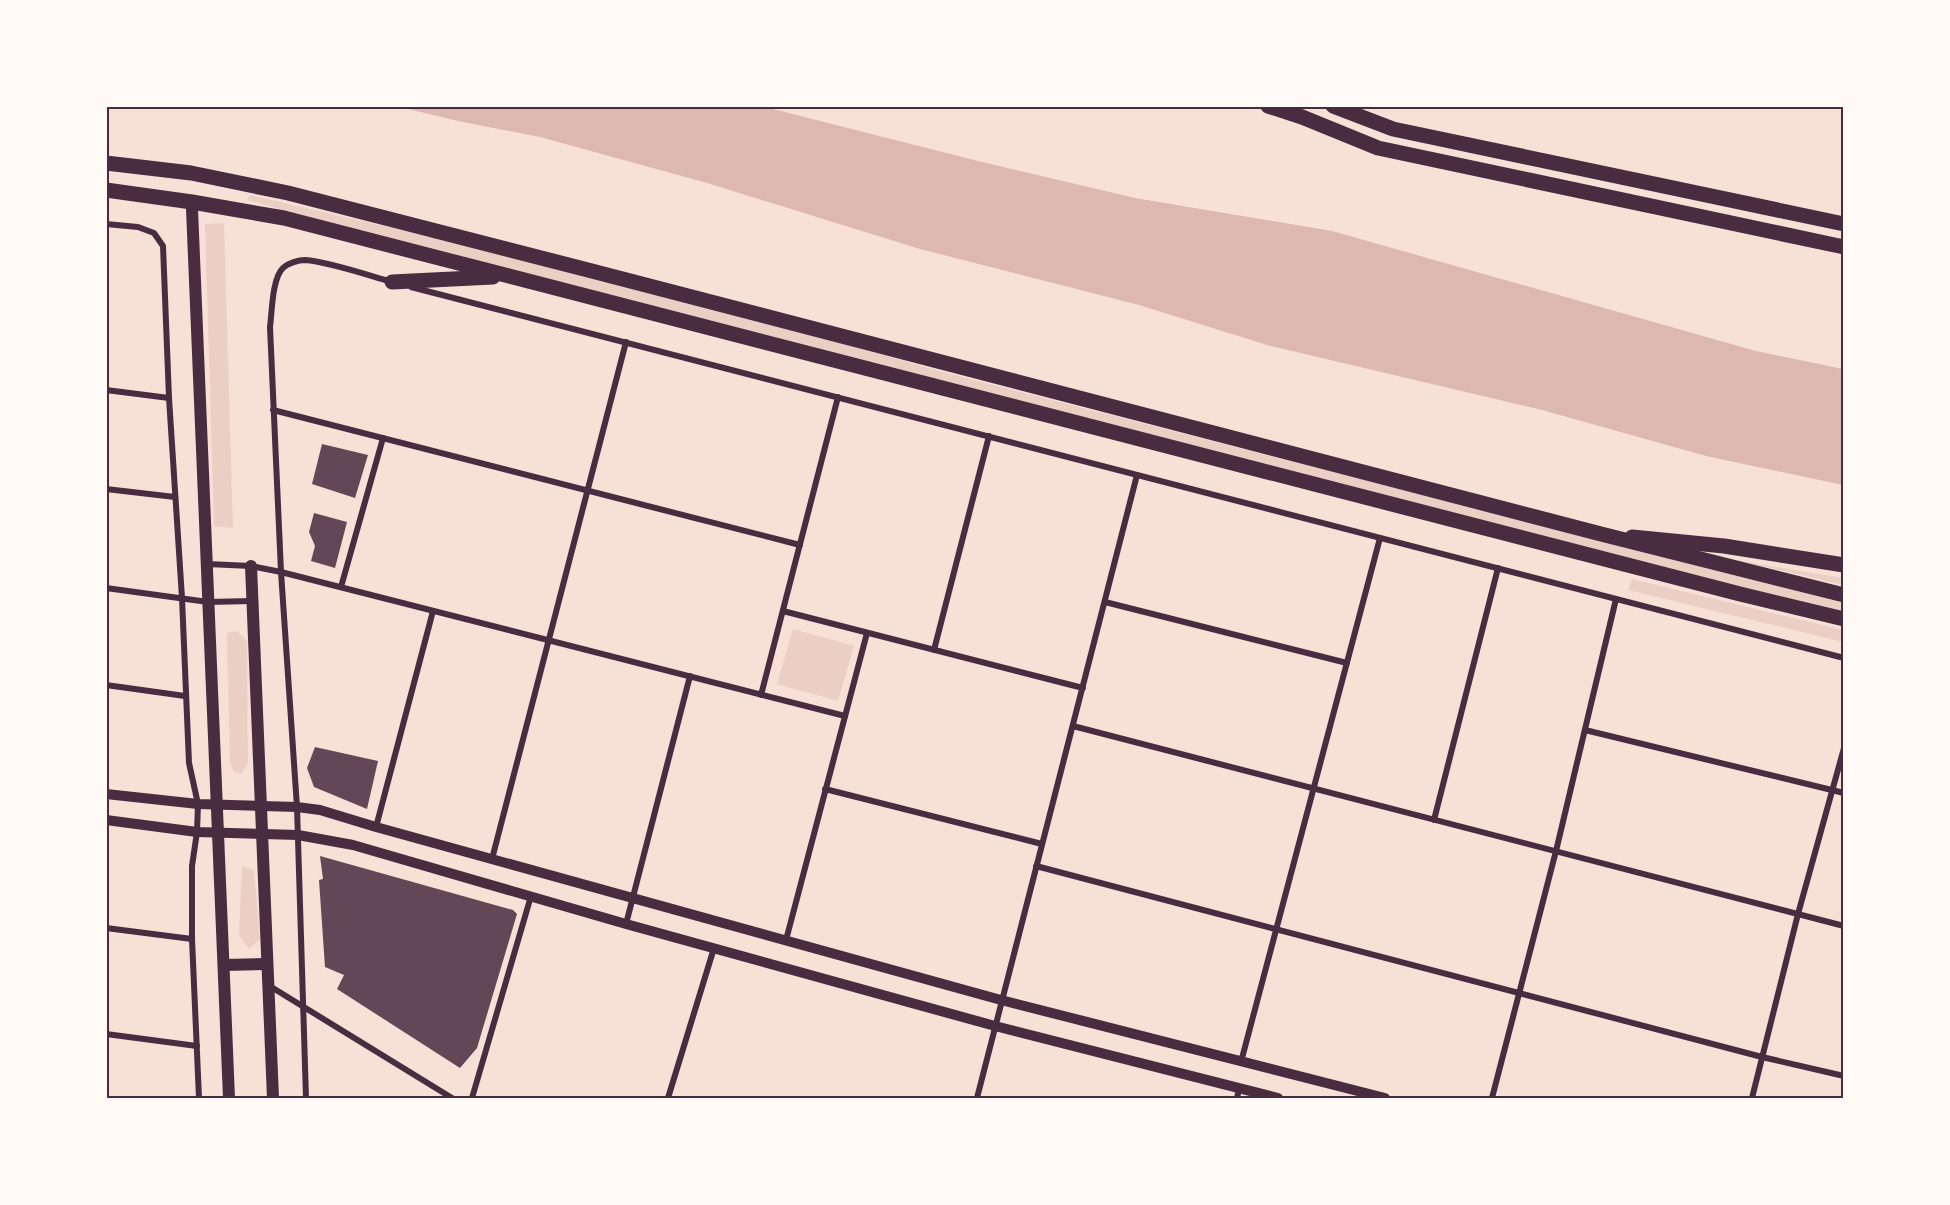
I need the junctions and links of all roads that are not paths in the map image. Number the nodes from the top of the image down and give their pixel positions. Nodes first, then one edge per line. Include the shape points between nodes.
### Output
1 (1268, 106) edge
2 (1333, 106) edge
3 (106, 162) edge
4 (106, 190) edge
5 (192, 209) dead end
6 (106, 224) edge
7 (1844, 224) edge
8 (1844, 247) edge
9 (511, 277) junction
10 (392, 282) junction
11 (626, 342) junction
12 (106, 390) edge
13 (838, 397) junction
14 (169, 398) junction
15 (273, 410) junction
16 (988, 436) junction
17 (383, 438) junction
18 (1137, 475) junction
19 (106, 489) edge
20 (588, 491) junction
21 (175, 497) junction
22 (1601, 534) junction
23 (1380, 538) junction
24 (800, 545) junction
25 (206, 564) junction
26 (1844, 565) edge
27 (251, 566) junction
28 (1498, 568) junction
29 (281, 572) junction
30 (341, 587) junction
31 (106, 588) edge
32 (1844, 595) edge
33 (182, 598) junction
34 (1617, 599) junction
35 (252, 601) junction
36 (208, 602) junction
37 (1105, 602) junction
38 (433, 611) junction
39 (783, 611) junction
40 (1844, 619) edge
41 (867, 633) junction
42 (549, 640) junction
43 (934, 650) junction
44 (1844, 658) edge
45 (1347, 663) junction
46 (690, 676) junction
47 (106, 685) edge
48 (1083, 688) junction
49 (761, 694) junction
50 (185, 696) junction
51 (844, 716) junction
52 (1072, 726) junction
53 (1585, 730) junction
54 (1844, 748) edge
55 (825, 789) junction
56 (1314, 789) junction
57 (1832, 791) junction
58 (106, 794) edge
59 (1844, 794) edge
60 (198, 804) junction
61 (217, 806) junction
62 (260, 806) junction
63 (297, 807) junction
64 (106, 820) edge
65 (1434, 820) junction
66 (376, 827) junction
67 (197, 832) junction
68 (218, 834) junction
69 (262, 834) junction
70 (298, 835) junction
71 (1042, 844) junction
72 (1556, 851) junction
73 (492, 859) junction
74 (1036, 866) junction
75 (531, 896) junction
76 (632, 898) junction
77 (1798, 914) junction
78 (626, 924) junction
79 (1844, 926) edge
80 (106, 928) edge
81 (1277, 929) junction
82 (192, 939) junction
83 (786, 940) junction
84 (714, 948) junction
85 (267, 964) junction
86 (224, 965) junction
87 (267, 985) junction
88 (1519, 992) junction
89 (1001, 1000) junction
90 (302, 1006) junction
91 (995, 1026) junction
92 (106, 1034) edge
93 (197, 1046) junction
94 (1762, 1057) junction
95 (1241, 1062) junction
96 (1844, 1076) edge
97 (1238, 1094) edge
98 (199, 1098) edge
99 (229, 1098) edge
100 (273, 1098) edge
101 (306, 1098) edge
102 (452, 1098) edge
103 (472, 1098) edge
104 (668, 1098) edge
105 (977, 1098) edge
106 (1278, 1098) edge
107 (1385, 1098) edge
108 (1492, 1098) edge
109 (1752, 1098) edge

1 - 8 main road via 1378,148
2 - 7 main road via 1393,129
3 - 22 main road via 191,173 300,196
4 - 9 main road via 285,219
5 - 25 main road
6 - 14 street via 154,233 163,246
9 - 10 main road
9 - 40 main road
10 - 11 street
10 - 15 street via 302,260 282,268 274,289 270,327
11 - 13 street
11 - 20 street
12 - 14 street
13 - 16 street
13 - 24 street
14 - 21 street
15 - 17 street
15 - 29 street
16 - 18 street
16 - 43 street
17 - 20 street
17 - 30 street
18 - 23 street
18 - 37 street
19 - 21 street
20 - 24 street
20 - 42 street
21 - 33 street
22 - 26 main road via 1724,546
22 - 32 main road
23 - 28 street
23 - 45 street
24 - 39 street
25 - 27 street
25 - 36 main road
27 - 29 street
27 - 35 main road
28 - 34 street
28 - 65 street
29 - 30 street
29 - 63 street
30 - 38 street
31 - 33 street
33 - 36 street
33 - 50 street
34 - 44 street
34 - 53 street
35 - 36 street
35 - 62 main road
36 - 61 main road
37 - 45 street
37 - 48 street
38 - 42 street
38 - 66 street
39 - 41 street
39 - 49 street
41 - 43 street
41 - 51 street
42 - 46 street
42 - 73 street
43 - 48 street
45 - 56 street
46 - 49 street
46 - 76 street
47 - 50 street
48 - 52 street
49 - 51 street
50 - 60 street via 189,763
51 - 55 street
52 - 56 street
52 - 71 street
53 - 57 street
53 - 72 street
54 - 57 street
55 - 71 street
55 - 83 street
56 - 65 street
56 - 81 street
57 - 59 street
57 - 77 street
58 - 60 street
60 - 61 street
60 - 67 street
61 - 62 street
61 - 68 main road
62 - 63 street
62 - 69 main road
63 - 66 street
63 - 70 street
64 - 67 street
65 - 72 street
66 - 73 street
67 - 68 street
67 - 82 street via 192,866
68 - 69 street
68 - 86 main road
69 - 70 street
69 - 85 main road
70 - 75 street via 353,845
70 - 90 street
71 - 74 street
72 - 77 street
72 - 88 street
73 - 76 street
74 - 81 street
74 - 89 street
75 - 78 street
75 - 103 street
76 - 78 street
76 - 83 street
77 - 79 street
77 - 94 street
78 - 84 street
80 - 82 street
81 - 88 street
81 - 95 street
82 - 93 street
83 - 89 street
84 - 91 street
84 - 104 street
85 - 86 main road
85 - 87 main road
86 - 99 main road
87 - 90 street
87 - 100 main road
88 - 94 street
88 - 108 street
89 - 91 street
89 - 95 street
90 - 101 street
90 - 102 street
91 - 97 street
91 - 105 street
92 - 93 street
93 - 98 street
94 - 96 street
94 - 109 street
95 - 107 street
97 - 106 street

